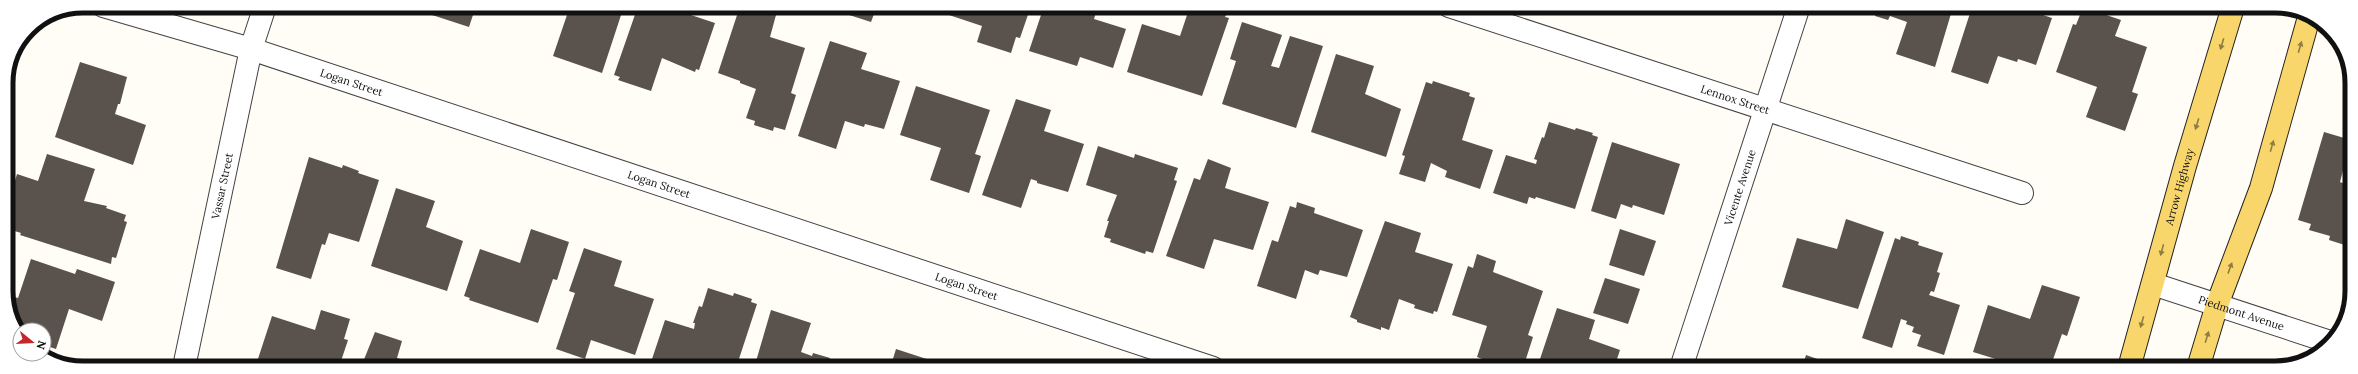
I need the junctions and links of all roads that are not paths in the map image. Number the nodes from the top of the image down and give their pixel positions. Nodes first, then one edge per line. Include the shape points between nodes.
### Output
1 (126, 13) edge
2 (263, 13) edge
3 (1470, 13) edge
4 (1797, 13) edge
5 (2231, 13) edge
6 (2308, 21) edge
7 (250, 49) junction
8 (1765, 109) junction
9 (2022, 193) dead end
10 (2153, 284) junction
11 (2217, 305) junction
12 (2325, 340) edge
13 (185, 361) edge
14 (1192, 361) edge
15 (1683, 361) edge
16 (2131, 361) edge
17 (2200, 361) edge

1 - 7 street, Logan Street
2 - 7 street, Vassar Street
3 - 8 street, Lennox Street
4 - 8 street, Vicente Avenue
5 -> 10 main road, Arrow Highway
11 -> 6 main road via 2261,188
7 - 13 street, Vassar Street
7 - 14 street, Logan Street
8 - 9 street, Lennox Street
8 - 15 street, Vicente Avenue
10 - 11 street, Piedmont Avenue
10 -> 16 main road, Arrow Highway
11 - 12 street, Piedmont Avenue
17 -> 11 main road

